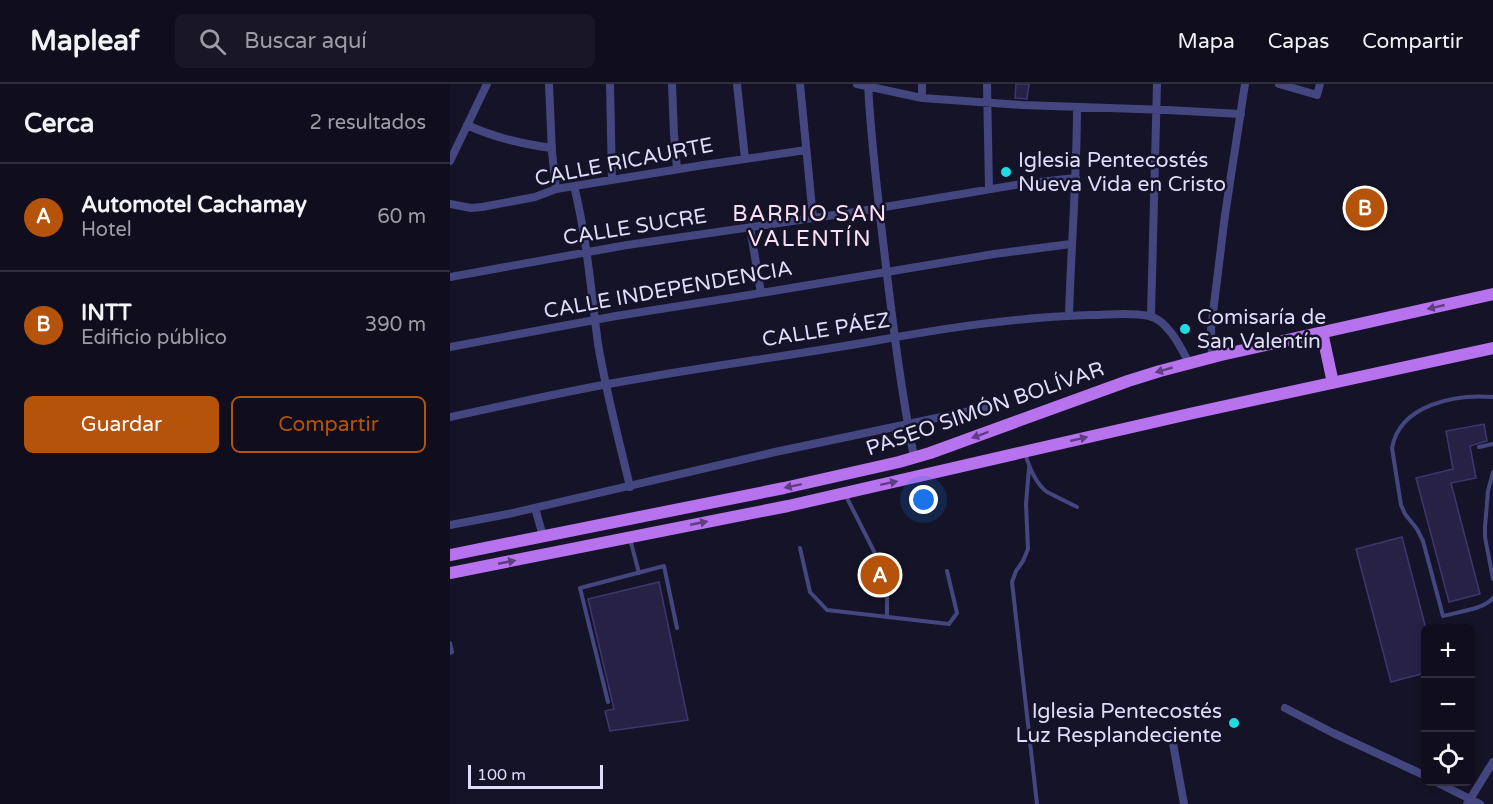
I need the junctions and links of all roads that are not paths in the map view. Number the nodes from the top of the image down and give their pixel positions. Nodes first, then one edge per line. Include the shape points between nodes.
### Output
1 (487, 84) edge
2 (549, 84) edge
3 (610, 84) edge
4 (672, 84) edge
5 (736, 84) edge
6 (800, 84) edge
7 (857, 84) edge
8 (922, 84) edge
9 (987, 84) edge
10 (1157, 84) edge
11 (1245, 84) edge
12 (1279, 84) edge
13 (1320, 84) edge
14 (868, 85) edge
15 (922, 98) junction
16 (987, 102) junction
17 (1077, 107) junction
18 (1156, 110) junction
19 (1241, 114) junction
20 (467, 125) junction
21 (552, 148) junction
22 (806, 150) junction
23 (745, 159) junction
24 (450, 161) edge
25 (677, 169) junction
26 (1076, 178) junction
27 (612, 180) junction
28 (574, 186) junction
29 (556, 189) junction
30 (989, 189) junction
31 (450, 204) edge
32 (879, 208) junction
33 (813, 218) junction
34 (750, 227) junction
35 (1071, 244) junction
36 (587, 253) junction
37 (886, 272) junction
38 (450, 277) edge
39 (761, 293) junction
40 (1493, 294) edge
41 (1069, 316) junction
42 (1151, 316) junction
43 (596, 320) junction
44 (1322, 332) junction
45 (894, 337) junction
46 (450, 347) edge
47 (1493, 348) edge
48 (1212, 357) junction
49 (1189, 363) junction
50 (1333, 383) junction
51 (605, 385) junction
52 (1493, 397) edge
53 (989, 407) dead end
54 (450, 417) edge
55 (908, 423) junction
56 (1493, 444) edge
57 (1479, 447) dead end
58 (1025, 451) junction
59 (914, 457) junction
60 (1029, 468) junction
61 (1493, 472) edge
62 (630, 487) junction
63 (844, 493) junction
64 (1077, 507) dead end
65 (535, 508) junction
66 (450, 525) edge
67 (543, 536) junction
68 (630, 537) junction
69 (800, 548) dead end
70 (450, 555) edge
71 (947, 571) dead end
72 (450, 573) edge
73 (639, 573) junction
74 (1493, 579) edge
75 (1493, 598) edge
76 (887, 617) junction
77 (677, 628) dead end
78 (450, 643) edge
79 (450, 652) edge
80 (608, 702) dead end
81 (1285, 708) dead end
82 (1172, 738) dead end
83 (1493, 762) edge
84 (1421, 774) edge
85 (1443, 786) edge
86 (1469, 801) edge
87 (1036, 804) edge
88 (1184, 804) edge
89 (1480, 804) edge

1 - 20 street
2 - 21 street
3 - 27 street
4 - 25 street
5 - 23 street
6 - 22 street
7 - 14 street
8 - 15 street
9 - 16 street
10 - 18 street
11 - 19 street
12 - 13 street via 1317,95
14 - 15 street
14 - 32 street
15 - 16 street
16 - 17 street
16 - 30 street
17 - 18 street
17 - 26 street
18 - 19 street
18 - 42 street
19 - 48 street via 1211,329
20 - 21 street via 524,145
20 - 24 street
21 - 29 street
22 - 23 street, CALLE RICAURTE
22 - 33 street
23 - 25 street, CALLE RICAURTE
25 - 27 street, CALLE RICAURTE
26 - 30 street, CALLE SUCRE
26 - 35 street
27 - 28 street, CALLE RICAURTE
28 - 29 street, CALLE RICAURTE
28 - 36 street
29 - 31 street, CALLE RICAURTE via 482,207
30 - 32 street, CALLE SUCRE
32 - 33 street, CALLE SUCRE
32 - 37 street
33 - 34 street, CALLE SUCRE
34 - 36 street, CALLE SUCRE
34 - 39 street
35 - 37 street, CALLE INDEPENDENCIA
35 - 41 street
36 - 38 street, CALLE SUCRE
36 - 43 street
37 - 39 street, CALLE INDEPENDENCIA
37 - 45 street
39 - 43 street, CALLE INDEPENDENCIA
40 -> 44 main road, PASEO SIMÓN BOLÍVAR
41 - 42 street, CALLE PÁEZ
41 - 45 street, CALLE PÁEZ via 1032,317
42 - 49 street via 1171,333
43 - 46 street, CALLE INDEPENDENCIA
43 - 51 street
44 - 48 main road, PASEO SIMÓN BOLÍVAR
44 - 50 main road
45 - 51 street, CALLE PÁEZ
45 - 55 street
47 - 50 main road, PASEO SIMÓN BOLÍVAR
48 - 49 main road, PASEO SIMÓN BOLÍVAR
49 -> 59 main road, PASEO SIMÓN BOLÍVAR
58 -> 50 main road, PASEO SIMÓN BOLÍVAR
51 - 54 street, CALLE PÁEZ
51 - 62 street
52 - 75 lane via 1454,398 1426,407 1400,427 1392,448 1401,506 1423,541 1443,616 1485,605
53 - 55 street, PASEO SIMÓN BOLÍVAR
55 - 59 street
55 - 62 street, PASEO SIMÓN BOLÍVAR
56 - 57 lane
58 - 60 lane
63 -> 58 main road, PASEO SIMÓN BOLÍVAR
59 -> 67 main road, PASEO SIMÓN BOLÍVAR via 855,473
60 - 64 lane via 1047,492
60 - 87 lane via 1028,549 1012,582
61 - 74 lane via 1485,526
62 - 65 street, PASEO SIMÓN BOLÍVAR
68 -> 63 main road, PASEO SIMÓN BOLÍVAR
63 - 76 lane via 887,577
65 - 66 street, PASEO SIMÓN BOLÍVAR
65 - 67 street
67 - 70 main road, PASEO SIMÓN BOLÍVAR
72 -> 68 main road, PASEO SIMÓN BOLÍVAR
68 - 73 lane
69 - 76 lane via 810,592 827,610
71 - 76 lane via 957,613 949,624
73 - 77 lane via 664,566
73 - 80 lane via 580,588
78 - 79 lane
81 - 84 street
82 - 88 street
83 - 86 street
85 - 86 street
86 - 89 street

